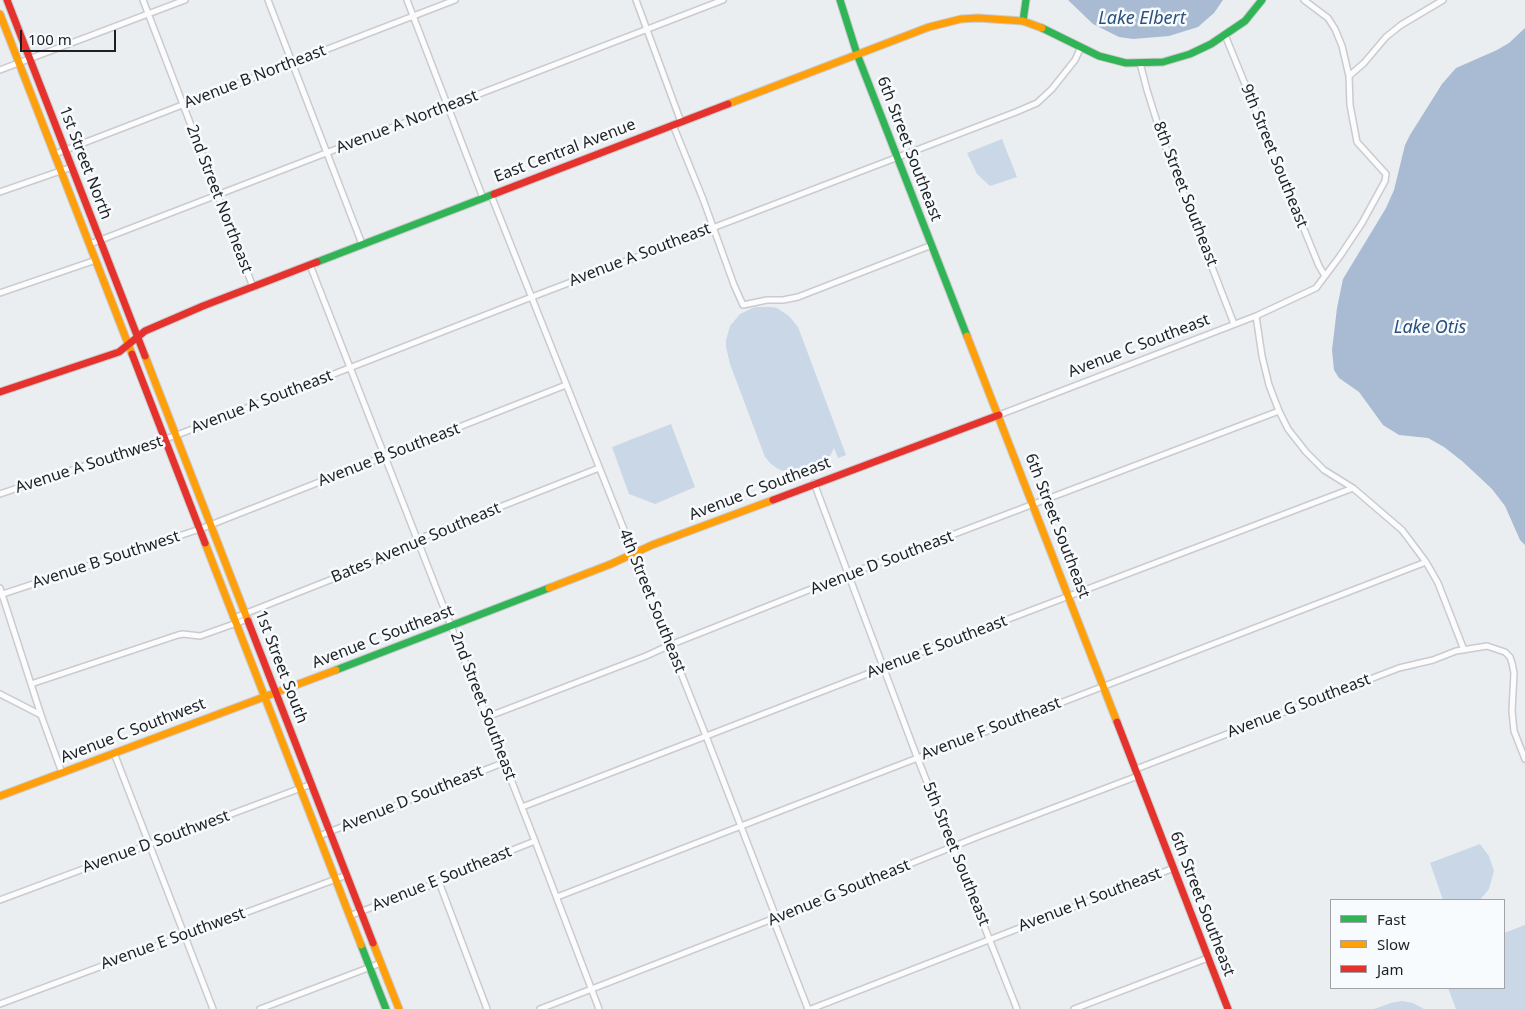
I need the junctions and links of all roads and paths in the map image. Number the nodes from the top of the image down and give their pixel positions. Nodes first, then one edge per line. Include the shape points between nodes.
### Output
1 (8, 0) edge
2 (143, 0) edge
3 (185, 0) edge
4 (268, 0) edge
5 (407, 0) edge
6 (454, 0) edge
7 (636, 0) edge
8 (723, 0) edge
9 (840, 0) edge
10 (1026, 0) edge
11 (1262, 0) edge
12 (1316, 0) edge
13 (1443, 0) edge
14 (1306, 1) edge
15 (0, 14) edge
16 (148, 14) junction
17 (414, 16) junction
18 (1023, 21) junction
19 (647, 30) junction
20 (1225, 35) junction
21 (1081, 47) junction
22 (857, 54) junction
23 (31, 59) junction
24 (292, 62) junction
25 (20, 63) junction
26 (1140, 63) junction
27 (0, 70) edge
28 (1349, 76) junction
29 (183, 104) junction
30 (448, 106) junction
31 (681, 122) junction
32 (673, 125) junction
33 (66, 150) junction
34 (327, 153) junction
35 (55, 154) junction
36 (896, 157) junction
37 (72, 168) junction
38 (62, 172) junction
39 (0, 192) edge
40 (218, 195) junction
41 (491, 195) junction
42 (483, 198) junction
43 (713, 228) junction
44 (100, 240) junction
45 (90, 244) junction
46 (362, 244) junction
47 (932, 246) junction
48 (96, 260) junction
49 (310, 265) junction
50 (1325, 276) junction
51 (253, 287) junction
52 (0, 293) edge
53 (532, 297) junction
54 (1256, 316) junction
55 (1234, 324) junction
56 (138, 336) junction
57 (128, 344) junction
58 (350, 368) junction
59 (566, 385) junction
60 (0, 392) edge
61 (1279, 411) junction
62 (999, 415) junction
63 (177, 435) junction
64 (164, 439) junction
65 (385, 456) junction
66 (599, 468) junction
67 (814, 483) junction
68 (1353, 488) junction
69 (0, 494) edge
70 (1034, 505) junction
71 (211, 524) junction
72 (200, 529) junction
73 (419, 544) junction
74 (633, 554) junction
75 (1426, 562) junction
76 (849, 574) junction
77 (1, 592) edge
78 (1070, 596) junction
79 (247, 616) junction
80 (235, 621) junction
81 (451, 625) junction
82 (670, 645) junction
83 (1464, 650) junction
84 (883, 667) junction
85 (31, 684) junction
86 (1104, 686) junction
87 (276, 693) junction
88 (0, 694) edge
89 (265, 697) junction
90 (41, 715) junction
91 (487, 717) junction
92 (706, 736) junction
93 (114, 753) junction
94 (917, 757) junction
95 (1525, 760) edge
96 (504, 762) junction
97 (1137, 772) junction
98 (62, 773) junction
99 (312, 784) junction
100 (299, 789) junction
101 (0, 796) edge
102 (522, 807) junction
103 (740, 826) junction
104 (330, 832) junction
105 (319, 836) junction
106 (535, 841) junction
107 (149, 845) junction
108 (953, 847) junction
109 (1174, 868) junction
110 (347, 875) junction
111 (335, 879) junction
112 (439, 882) junction
113 (557, 897) junction
114 (0, 900) edge
115 (361, 912) junction
116 (349, 916) junction
117 (773, 919) junction
118 (184, 934) junction
119 (991, 942) junction
120 (1208, 958) junction
121 (382, 963) junction
122 (370, 968) junction
123 (592, 989) junction
124 (0, 1004) edge
125 (213, 1009) edge
126 (260, 1009) edge
127 (386, 1009) edge
128 (399, 1009) edge
129 (487, 1009) edge
130 (540, 1009) edge
131 (599, 1009) edge
132 (809, 1009) edge
133 (1017, 1009) edge
134 (1074, 1009) edge
135 (1228, 1009) edge

1 - 23 main road, 1st Street North
2 - 16 street, 2nd Street Northeast
3 - 16 street
4 - 24 street
5 - 17 street
6 - 17 street, Avenue B Northeast
7 - 19 street
8 - 19 street, Avenue A Northeast
9 - 22 main road, 6th Street Southeast
10 - 18 main road
11 - 20 main road, East Central Avenue via 1245,21
12 - 14 street
13 - 28 street via 1401,25
14 - 28 street via 1328,18 1335,29
15 - 25 main road, 1st Street North
16 - 23 street
16 - 29 street, 2nd Street Northeast
17 - 24 street, Avenue B Northeast
17 - 30 street
18 - 21 main road, East Central Avenue
18 - 22 main road, East Central Avenue via 992,17 961,19 929,27
19 - 30 street, Avenue A Northeast
19 - 31 street
20 - 26 main road, East Central Avenue via 1190,54 1163,62
20 - 50 street, 9th Street Southeast via 1318,266
21 - 26 main road, East Central Avenue via 1112,60
21 - 36 street, Avenue A Southeast via 1075,60 1037,103
22 - 31 main road, East Central Avenue
22 - 36 main road, 6th Street Southeast
23 - 25 street
23 - 33 main road, 1st Street North
24 - 29 street, Avenue B Northeast
24 - 34 street
25 - 27 street
25 - 35 main road, 1st Street North
26 - 55 street, 8th Street Southeast via 1162,138
28 - 50 street, Avenue C Southeast via 1357,142 1386,174 1362,223
29 - 33 street, Avenue B Northeast
29 - 40 street, 2nd Street Northeast
30 - 34 street, Avenue A Northeast
30 - 42 street
31 - 32 main road, East Central Avenue
32 - 41 main road, East Central Avenue
32 - 43 street
33 - 35 street, Avenue B Northeast
33 - 37 main road, 1st Street North
34 - 40 street, Avenue A Northeast
34 - 46 street
35 - 38 main road, 1st Street North
36 - 43 street, Avenue A Southeast
36 - 47 main road, 6th Street Southeast
37 - 38 street
37 - 44 main road, 1st Street North
38 - 39 street
38 - 45 main road, 1st Street North
40 - 44 street, Avenue A Northeast
40 - 51 street, 2nd Street Northeast
41 - 42 main road, East Central Avenue
41 - 53 street, 4th Street Southeast
42 - 46 main road, East Central Avenue
43 - 47 street via 743,305 798,297
43 - 53 street, Avenue A Southeast
44 - 45 street, Avenue A Northeast
44 - 56 main road, 1st Street North
45 - 48 main road, 1st Street North
46 - 49 main road, East Central Avenue
47 - 62 main road, 6th Street Southeast
48 - 52 street
48 - 57 main road, 1st Street North
49 - 51 main road, East Central Avenue
49 - 58 street, 2nd Street Southeast
50 - 54 street, Avenue C Southeast via 1316,288
51 - 56 main road, East Central Avenue via 162,323
53 - 58 street, Avenue A Southeast
53 - 59 street, 4th Street Southeast
54 - 55 street, Avenue C Southeast
54 - 61 street via 1265,371
55 - 62 street, Avenue C Southeast
56 - 57 main road, East Central Avenue
56 - 63 main road, 1st Street South
57 - 60 main road, East Central Avenue via 118,352
57 - 64 main road, 1st Street South
58 - 63 street, Avenue A Southeast
58 - 65 street, 2nd Street Southeast
59 - 65 street, Avenue B Southeast
59 - 66 street, 4th Street Southeast
61 - 68 street via 1306,452 1324,470
61 - 70 street, Avenue D Southeast
62 - 67 main road, Avenue C Southeast
62 - 70 main road, 6th Street Southeast
63 - 64 street, Avenue A Southwest
63 - 71 main road, 1st Street South
64 - 69 street, Avenue A Southwest
64 - 72 main road, 1st Street South
65 - 71 street, Avenue B Southeast
65 - 73 street, 2nd Street Southeast
66 - 73 street, Bates Avenue Southeast via 421,538
66 - 74 street, 4th Street Southeast
67 - 74 main road, Avenue C Southeast
67 - 76 street, 5th Street Southeast
68 - 75 street via 1402,530
68 - 78 street, Avenue E Southeast
70 - 76 street, Avenue D Southeast
70 - 78 main road, 6th Street Southeast
71 - 72 street, Avenue B Southwest
71 - 79 main road, 1st Street South
72 - 77 street, Avenue B Southwest
72 - 80 main road, 1st Street South
73 - 79 street, Bates Avenue Southeast
73 - 81 street, 2nd Street Southeast
74 - 81 main road, Avenue C Southeast
74 - 82 street, 4th Street Southeast
75 - 83 street via 1442,592
75 - 86 street, Avenue F Southeast
76 - 82 street, Avenue D Southeast
76 - 84 street, 5th Street Southeast
77 - 85 street
78 - 84 street, Avenue E Southeast
78 - 86 main road, 6th Street Southeast
79 - 80 street, Bates Avenue Southeast
79 - 87 main road, 1st Street South
80 - 85 street, Bates Avenue Southeast via 200,636 178,635
80 - 89 main road, 1st Street South
81 - 87 main road, Avenue C Southeast
81 - 91 street, 2nd Street Southeast
82 - 91 street, Avenue D Southeast
82 - 92 street, 4th Street Southeast
83 - 95 street, Avenue G Southeast via 1487,646 1510,657 1514,674 1514,731
83 - 97 street, Avenue G Southeast via 1380,675
84 - 92 street, Avenue E Southeast
84 - 94 street, 5th Street Southeast
85 - 90 street
86 - 94 street, Avenue F Southeast
86 - 97 main road, 6th Street Southeast
87 - 89 main road, Avenue C Southwest
87 - 99 main road, 1st Street South
88 - 90 street
89 - 93 main road, Avenue C Southwest
89 - 100 main road, 1st Street South
90 - 98 street
91 - 96 street, 2nd Street Southeast
92 - 102 street, Avenue E Southeast
92 - 103 street, 4th Street Southeast
93 - 98 main road, Avenue C Southwest
93 - 107 street
94 - 103 street, Avenue F Southeast
94 - 108 street, 5th Street Southeast
96 - 102 street, 2nd Street Southeast
96 - 104 street, Avenue D Southeast
97 - 108 street, Avenue G Southeast
97 - 109 main road, 6th Street Southeast
98 - 101 main road, Avenue C Southwest
99 - 100 street, Avenue D Southwest
99 - 104 main road, 1st Street South
100 - 105 main road, 1st Street South
100 - 107 street, Avenue D Southwest
102 - 106 street, 2nd Street Southeast
103 - 113 street, Avenue F Southeast
103 - 117 street, 4th Street Southeast via 774,912
104 - 105 street, Avenue D Southeast
104 - 110 main road, 1st Street South
105 - 111 main road, 1st Street South
106 - 112 street, Avenue E Southeast
106 - 113 street, 2nd Street Southeast
107 - 114 street, Avenue D Southwest
107 - 118 street
108 - 117 street, Avenue G Southeast
108 - 119 street, 5th Street Southeast
109 - 119 street, Avenue H Southeast
109 - 120 main road, 6th Street Southeast
110 - 111 street, Avenue E Southwest
110 - 115 main road, 1st Street South
111 - 116 main road, 1st Street South
111 - 118 street, Avenue E Southwest
112 - 115 street, Avenue E Southeast
112 - 129 street
113 - 123 street, 2nd Street Southeast
115 - 116 street, Avenue E Southeast
115 - 121 main road, 1st Street South
116 - 122 main road, 1st Street South
117 - 123 street, Avenue G Southeast
117 - 132 street, 4th Street Southeast
118 - 124 street, Avenue E Southwest
118 - 125 street
119 - 132 street, Avenue H Southeast
119 - 133 street, 5th Street Southeast
120 - 134 street
120 - 135 main road, 6th Street Southeast
121 - 122 street
121 - 128 main road, 1st Street South
122 - 126 street
122 - 127 main road, 1st Street South
123 - 130 street, Avenue G Southeast
123 - 131 street, 2nd Street Southeast

